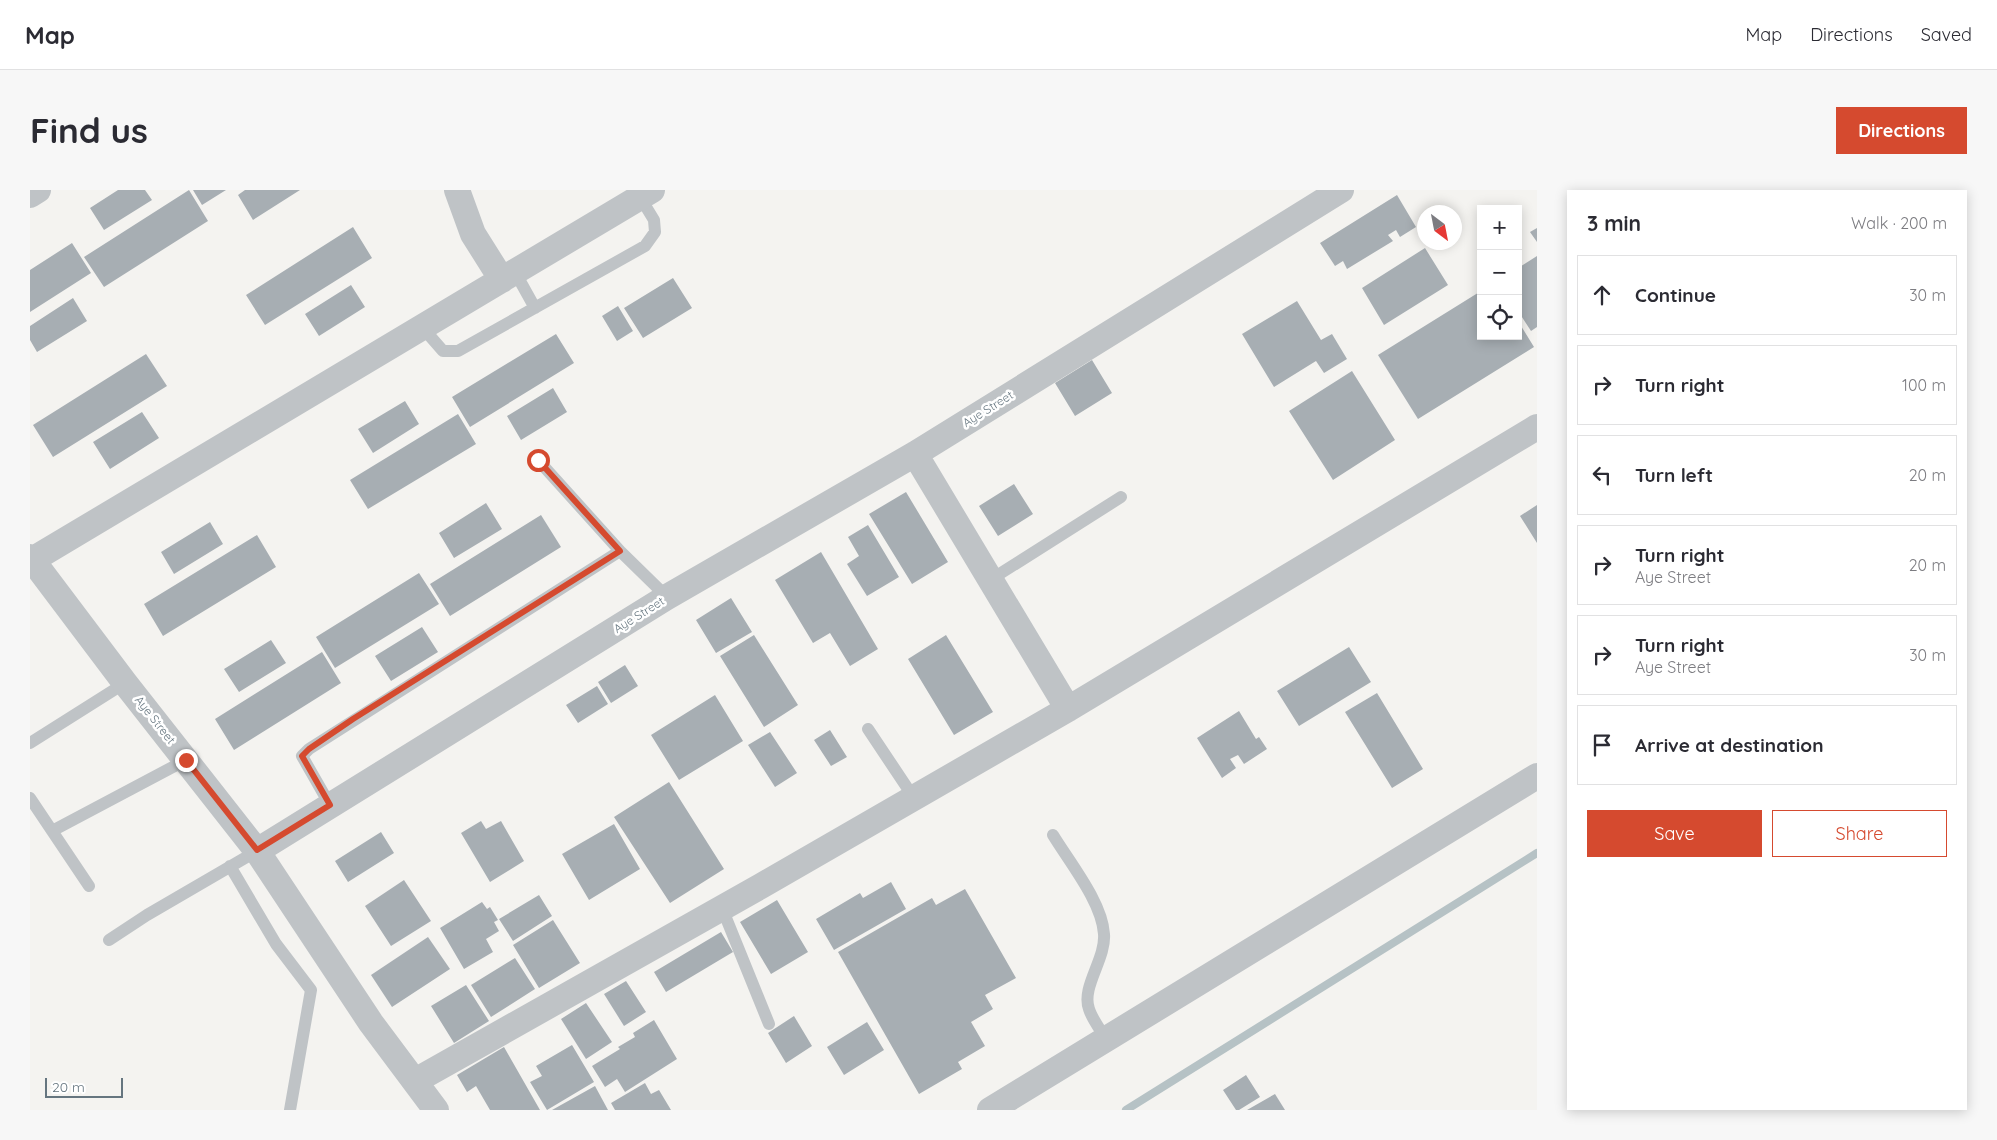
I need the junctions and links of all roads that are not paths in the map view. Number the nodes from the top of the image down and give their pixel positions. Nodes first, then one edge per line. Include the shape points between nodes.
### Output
1 (38, 190) edge
2 (457, 190) edge
3 (1342, 190) edge
4 (646, 194) edge
5 (30, 195) edge
6 (508, 276) junction
7 (535, 308) junction
8 (422, 327) junction
9 (1537, 428) edge
10 (915, 454) junction
11 (538, 460) dead end
12 (1121, 497) dead end
13 (620, 551) junction
14 (31, 559) edge
15 (990, 580) junction
16 (667, 597) junction
17 (125, 683) junction
18 (1068, 709) junction
19 (868, 729) dead end
20 (30, 743) edge
21 (186, 760) junction
22 (1537, 776) edge
23 (30, 798) edge
24 (914, 798) junction
25 (330, 805) junction
26 (52, 831) junction
27 (1053, 835) dead end
28 (257, 850) junction
29 (230, 866) junction
30 (89, 886) dead end
31 (722, 908) junction
32 (109, 940) dead end
33 (769, 1024) dead end
34 (1106, 1039) junction
35 (415, 1080) junction
36 (290, 1110) edge
37 (436, 1110) edge
38 (990, 1110) edge

1 - 5 street
2 - 6 street via 473,234
3 - 10 street, Aye Street
4 - 6 street
4 - 7 lane via 655,232 645,246
6 - 7 lane
6 - 8 street
7 - 8 lane via 458,352 443,351
8 - 14 street
9 - 18 street
10 - 15 street
10 - 16 street, Aye Street
11 - 13 lane
12 - 15 lane
13 - 16 lane
13 - 25 lane via 309,749 302,756
14 - 17 street, Aye Street
15 - 18 street
16 - 25 street, Aye Street
17 - 20 lane
17 - 21 street, Aye Street
18 - 24 street
19 - 24 lane
21 - 26 lane
21 - 28 street, Aye Street
22 - 34 street
23 - 26 lane
24 - 31 street
25 - 28 street, Aye Street
26 - 30 lane
27 - 34 lane via 1101,918 1103,951 1087,1002
28 - 29 lane
28 - 35 street via 371,1023
29 - 32 lane
29 - 36 lane via 276,944 311,990
31 - 33 lane
31 - 35 street
34 - 38 street
35 - 37 street

